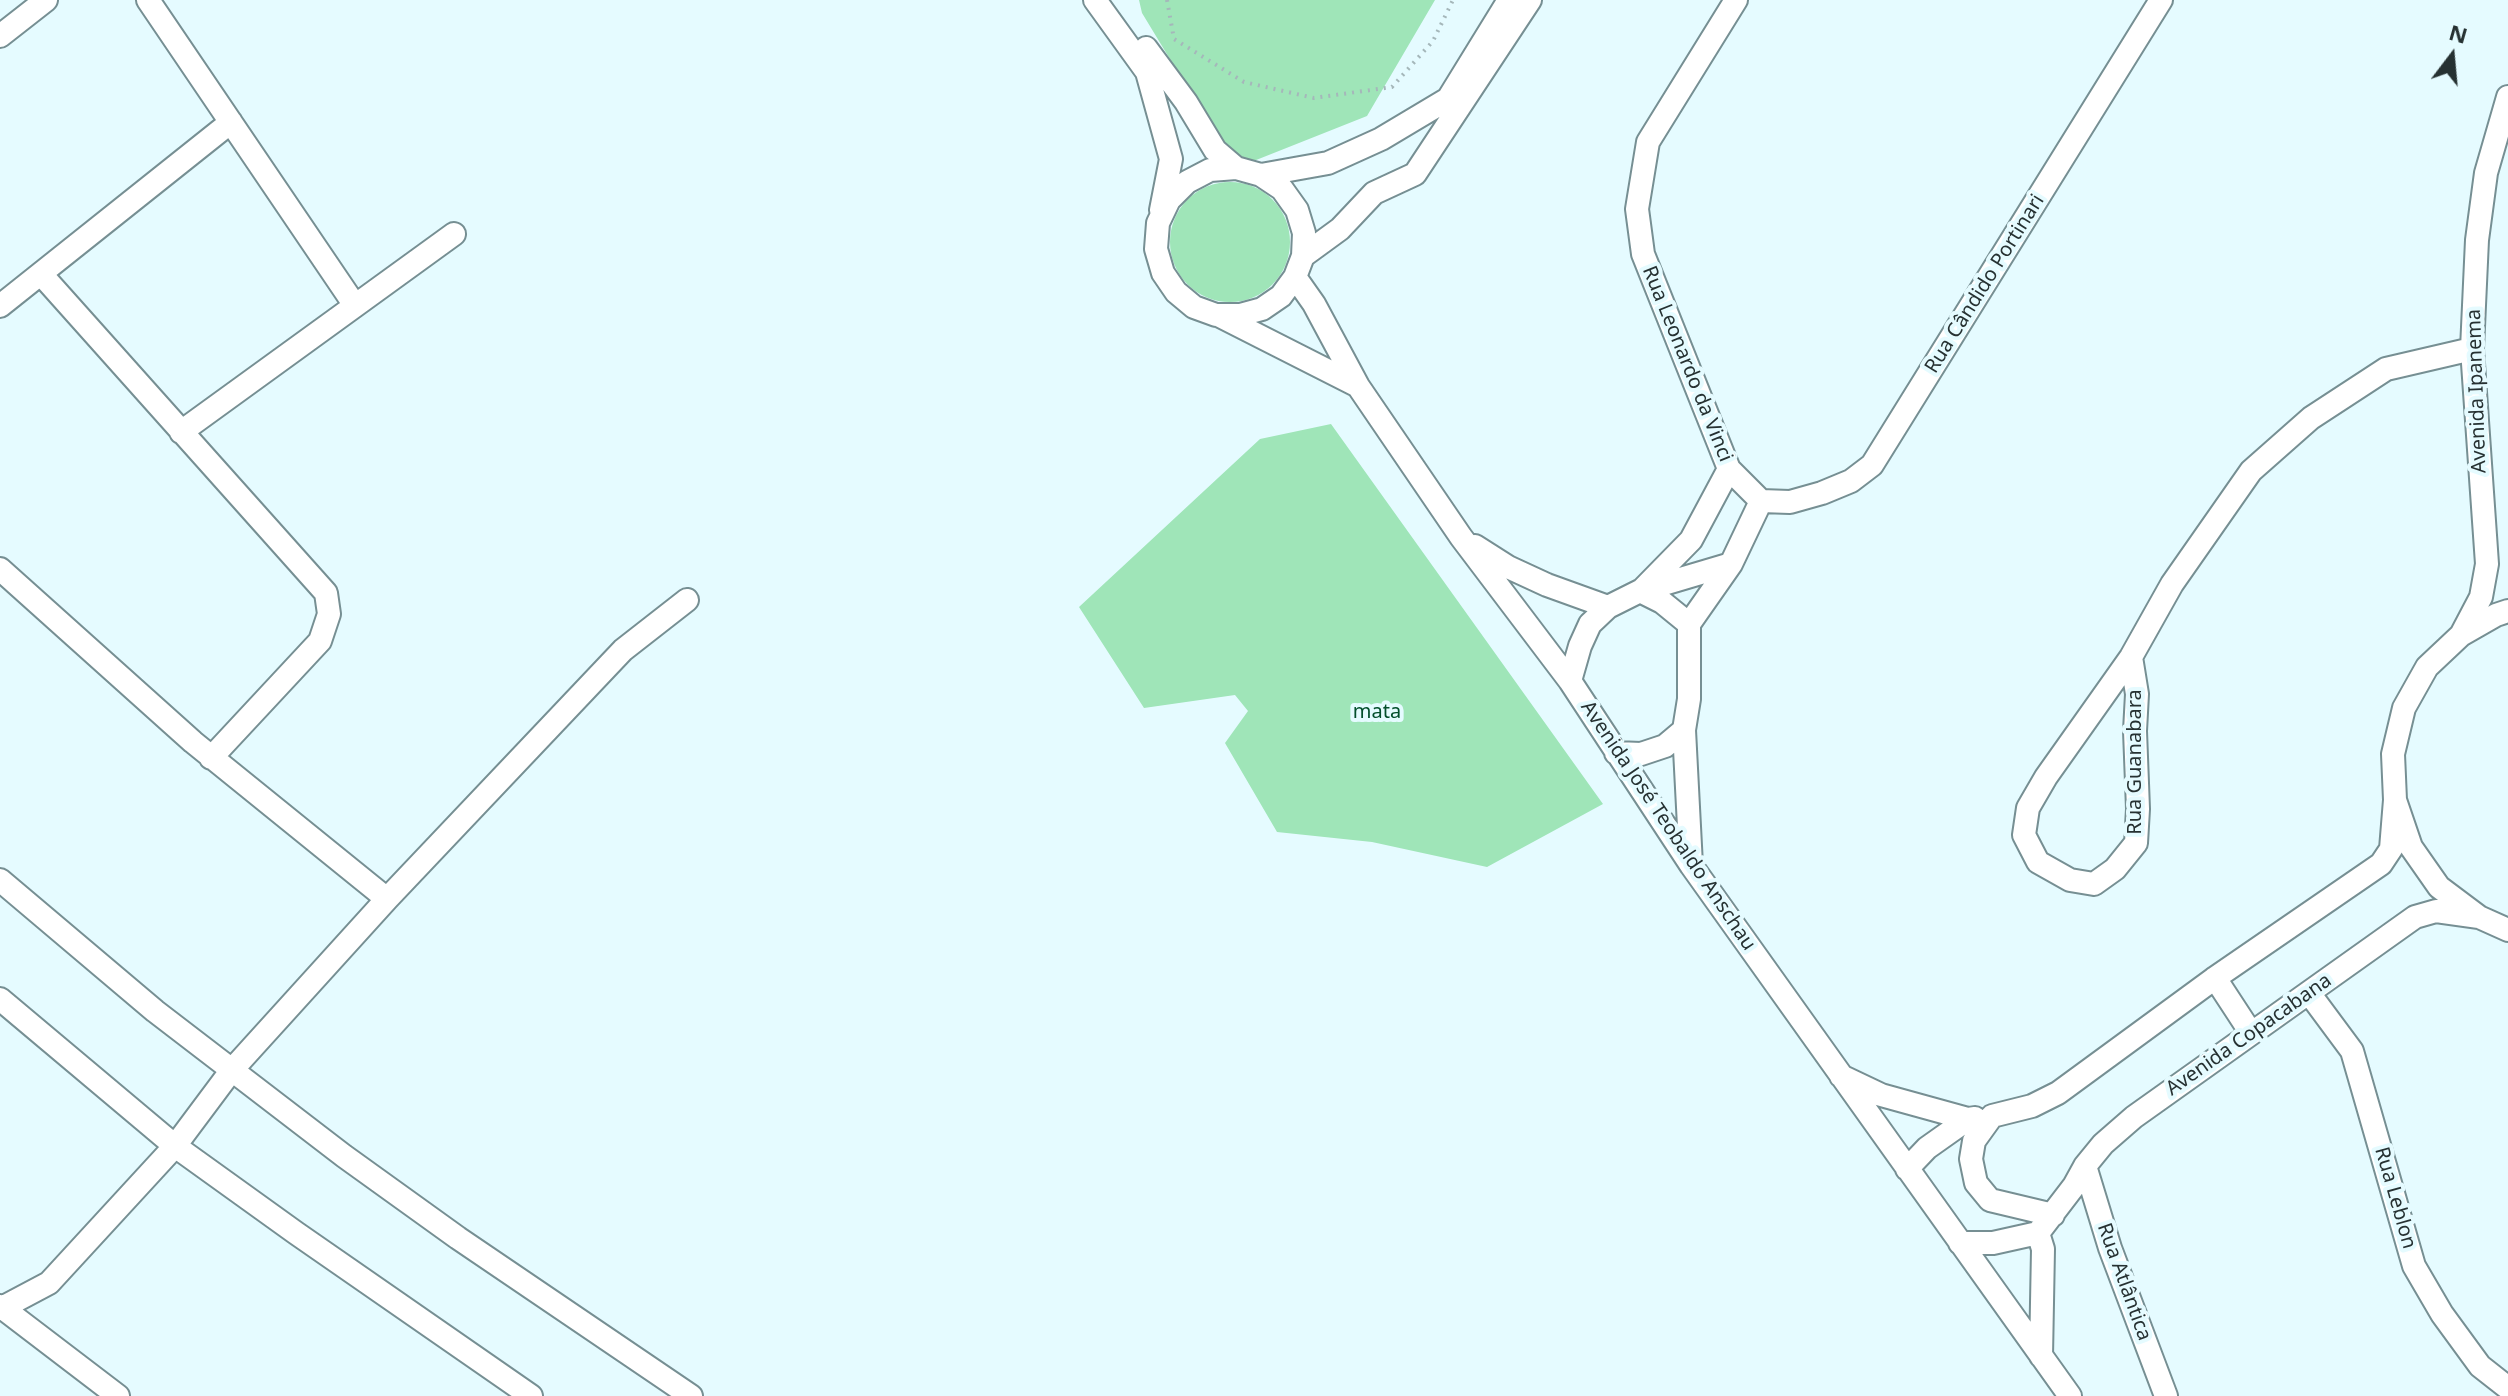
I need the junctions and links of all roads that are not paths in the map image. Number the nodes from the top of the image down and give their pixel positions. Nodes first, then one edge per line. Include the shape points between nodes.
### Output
1 (46, 0) edge
2 (148, 0) edge
3 (1095, 0) edge
4 (1111, 0) edge
5 (1509, 0) edge
6 (1530, 0) edge
7 (1736, 0) edge
8 (2161, 0) edge
9 (0, 36) edge
10 (2508, 97) edge
11 (231, 122) junction
12 (1236, 168) junction
13 (1261, 175) junction
14 (1158, 223) junction
15 (454, 234) dead end
16 (1303, 256) junction
17 (41, 274) junction
18 (1295, 277) junction
19 (354, 304) junction
20 (0, 306) edge
21 (1216, 315) junction
22 (2472, 349) junction
23 (1358, 386) junction
24 (181, 432) junction
25 (1729, 469) junction
26 (1761, 501) junction
27 (1461, 537) junction
28 (1731, 564) junction
29 (0, 569) edge
30 (1640, 591) junction
31 (687, 600) dead end
32 (1608, 607) junction
33 (2508, 611) edge
34 (1689, 624) junction
35 (2461, 635) junction
36 (2131, 657) junction
37 (1570, 681) junction
38 (1684, 730) junction
39 (1616, 753) junction
40 (211, 758) junction
41 (2395, 800) junction
42 (1691, 865) junction
43 (0, 880) edge
44 (387, 899) junction
45 (2479, 917) junction
46 (2508, 930) edge
47 (2215, 978) junction
48 (2309, 993) junction
49 (0, 999) edge
50 (2251, 1033) junction
51 (231, 1071) junction
52 (1839, 1075) junction
53 (1992, 1116) junction
54 (1968, 1119) junction
55 (175, 1146) junction
56 (2085, 1166) junction
57 (1907, 1169) junction
58 (2053, 1215) junction
59 (2038, 1233) junction
60 (1960, 1243) junction
61 (1, 1308) edge
62 (2041, 1356) junction
63 (2508, 1388) edge
64 (118, 1396) edge
65 (531, 1396) edge
66 (691, 1396) edge
67 (2070, 1396) edge
68 (2166, 1396) edge

1 - 9 street
2 - 11 street
3 - 14 street via 1147,72 1171,159
4 - 12 street via 1215,150
5 - 13 street via 1448,99 1328,163
6 - 16 street via 1415,174 1374,193 1340,229
7 - 25 street, Rua Leonardo da Vinci via 1648,142 1637,209 1643,254
8 - 26 street, Rua Cândido Portinari via 1872,465 1822,493 1790,502
10 - 22 street, Avenida Ipanema via 2486,173
11 - 17 street
11 - 19 street
12 - 13 street
12 - 14 street via 1210,170 1187,182 1169,200
13 - 16 street via 1282,189 1297,210
14 - 21 street via 1156,249 1163,273 1194,307
15 - 19 street
16 - 18 street
17 - 20 street
17 - 24 street
18 - 21 street via 1262,309
18 - 23 street
19 - 24 street
21 - 23 street, Avenida José Teobaldo Anschau
22 - 35 street, Avenida Ipanema via 2487,564 2481,597
22 - 36 street, Rua Guanabara via 2386,369 2311,418 2251,471 2172,584
23 - 27 street, Avenida José Teobaldo Anschau
24 - 40 street via 326,593 328,604 320,641
25 - 26 street, Rua Leonardo da Vinci
25 - 30 street via 1691,540
26 - 28 street
27 - 32 street via 1508,567
27 - 37 street, Avenida José Teobaldo Anschau
28 - 30 street
28 - 34 street
29 - 40 street
30 - 32 street
30 - 34 street
31 - 44 street via 623,650
32 - 37 street via 1590,624
33 - 35 street
34 - 38 street
35 - 41 street via 2427,667 2404,708 2393,754
36 - 36 street, Rua Guanabara via 2028,808 2024,835 2038,862 2070,880 2094,884 2136,843 2137,694
37 - 39 street, Avenida José Teobaldo Anschau
38 - 39 street via 1665,746 1641,754
38 - 42 street
39 - 42 street, Avenida José Teobaldo Anschau
40 - 44 street
41 - 45 street via 2411,847 2439,887
41 - 47 street via 2391,849 2381,864
42 - 52 street, Avenida José Teobaldo Anschau
43 - 51 street
44 - 51 street
45 - 46 street
45 - 48 street, Avenida Copacabana via 2436,911 2415,917
47 - 50 street
47 - 53 street via 2058,1093
48 - 50 street, Avenida Copacabana
48 - 63 street, Rua Leblon via 2352,1051 2414,1266 2480,1366
49 - 55 street
50 - 56 street, Avenida Copacabana via 2134,1117
51 - 55 street
51 - 66 street via 458,1238
52 - 54 street via 1881,1095
52 - 57 street, Avenida José Teobaldo Anschau
53 - 54 street
53 - 58 street via 1974,1141 1976,1183 1990,1200
54 - 57 street
55 - 61 street via 49,1283
55 - 65 street
56 - 58 street, Avenida Copacabana
56 - 68 street, Rua Atlântica
57 - 60 street, Avenida José Teobaldo Anschau
58 - 59 street, Avenida Copacabana
59 - 60 street via 1993,1243
59 - 62 street via 2043,1249
60 - 62 street, Avenida José Teobaldo Anschau
61 - 64 street
62 - 67 street, Avenida José Teobaldo Anschau

